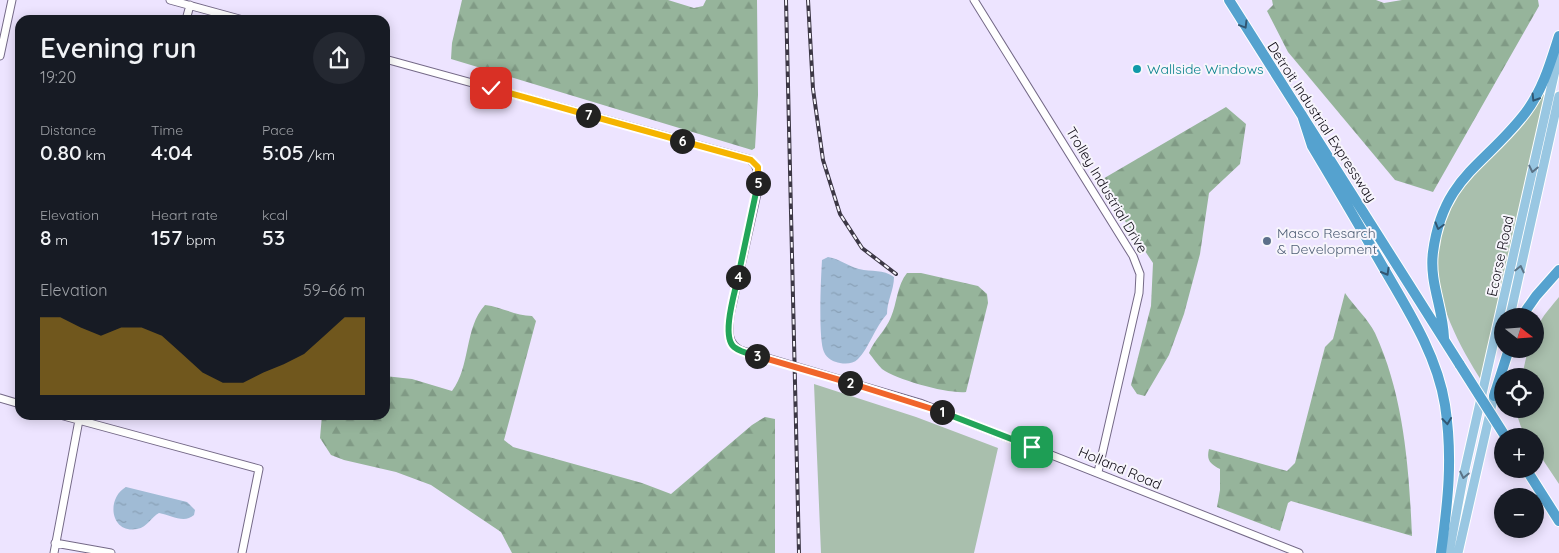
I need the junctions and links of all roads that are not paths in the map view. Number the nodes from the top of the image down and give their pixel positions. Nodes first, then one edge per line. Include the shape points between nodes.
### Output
1 (12, 0) edge
2 (170, 0) edge
3 (974, 0) edge
4 (1229, 0) edge
5 (190, 5) junction
6 (187, 15) edge
7 (225, 15) edge
8 (1559, 36) edge
9 (1559, 53) edge
10 (0, 56) edge
11 (390, 60) edge
12 (1559, 96) edge
13 (1302, 115) junction
14 (1559, 270) edge
15 (1512, 308) edge
16 (1528, 308) edge
17 (1444, 338) junction
18 (1494, 396) edge
19 (0, 398) edge
20 (15, 402) edge
21 (79, 420) joint
22 (1500, 428) edge
23 (1098, 472) junction
24 (1532, 478) edge
25 (1559, 521) edge
26 (55, 544) junction
27 (54, 553) edge
28 (111, 553) edge
29 (242, 553) edge
30 (1299, 553) edge
31 (1441, 553) edge
32 (1449, 553) edge
33 (1458, 553) edge

1 - 10 street
2 - 5 street
3 - 23 street, Trolley Industrial Drive via 1139,268 1139,293
4 -> 13 highway, Detroit Industrial Expressway
5 - 6 street
5 - 7 street
8 -> 17 highway via 1536,98 1461,181 1443,214 1433,253 1432,275
9 -> 32 main road, Ecorse Road
11 - 23 street, Holland Road via 751,160 758,167 758,189 730,315 730,341 733,346 749,354 920,403
15 -> 12 main road, Ecorse Road
13 - 17 highway, Detroit Industrial Expressway
13 -> 31 highway via 1312,146 1420,331 1434,366 1445,404 1449,442 1450,486
14 - 16 highway
17 - 22 highway, Detroit Industrial Expressway, bridge
18 - 33 main road
19 - 20 street
21 - 26 street
21 - 29 street via 259,469
23 - 30 street, Holland Road
24 - 25 highway
26 - 27 street
26 - 28 street

